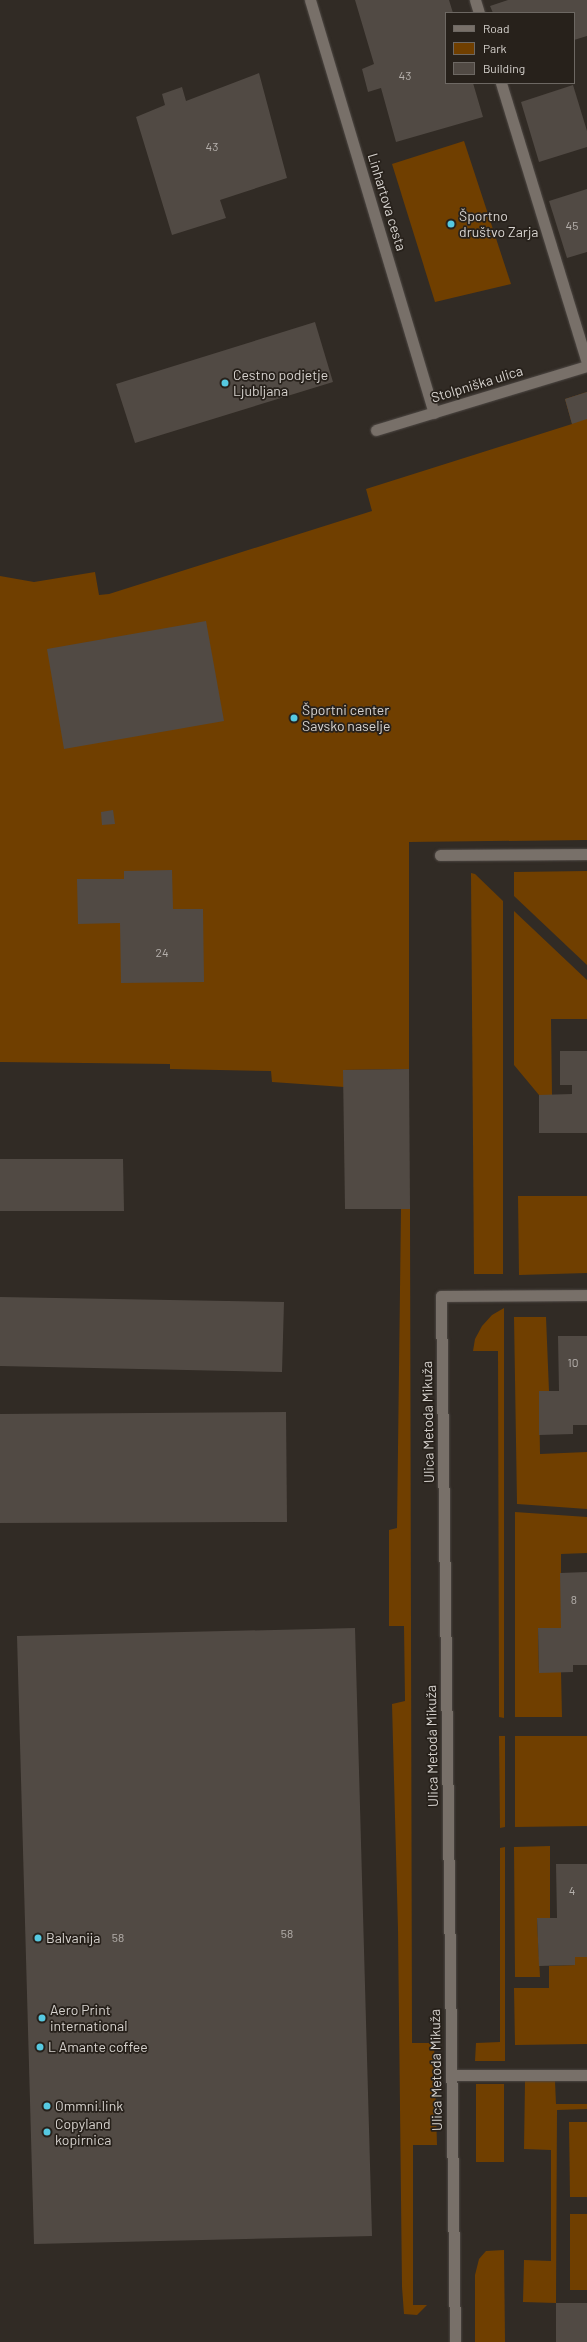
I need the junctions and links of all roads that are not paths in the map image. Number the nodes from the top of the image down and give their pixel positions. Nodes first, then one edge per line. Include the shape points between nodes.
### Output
1 (310, 0) edge
2 (475, 0) edge
3 (479, 12) edge
4 (500, 84) edge
5 (587, 363) edge
6 (587, 366) edge
7 (434, 413) junction
8 (376, 430) dead end
9 (587, 854) edge
10 (440, 855) dead end
11 (587, 1295) edge
12 (451, 2075) junction
13 (587, 2075) edge
14 (454, 2342) edge

1 - 7 street, Linhartova cesta
2 - 3 street
4 - 5 street
6 - 7 street, Stolpniška ulica
7 - 8 street, Stolpniška ulica
9 - 10 street
11 - 12 street, Ulica Metoda Mikuža via 441,1296
12 - 13 street
12 - 14 street, Ulica Metoda Mikuža

